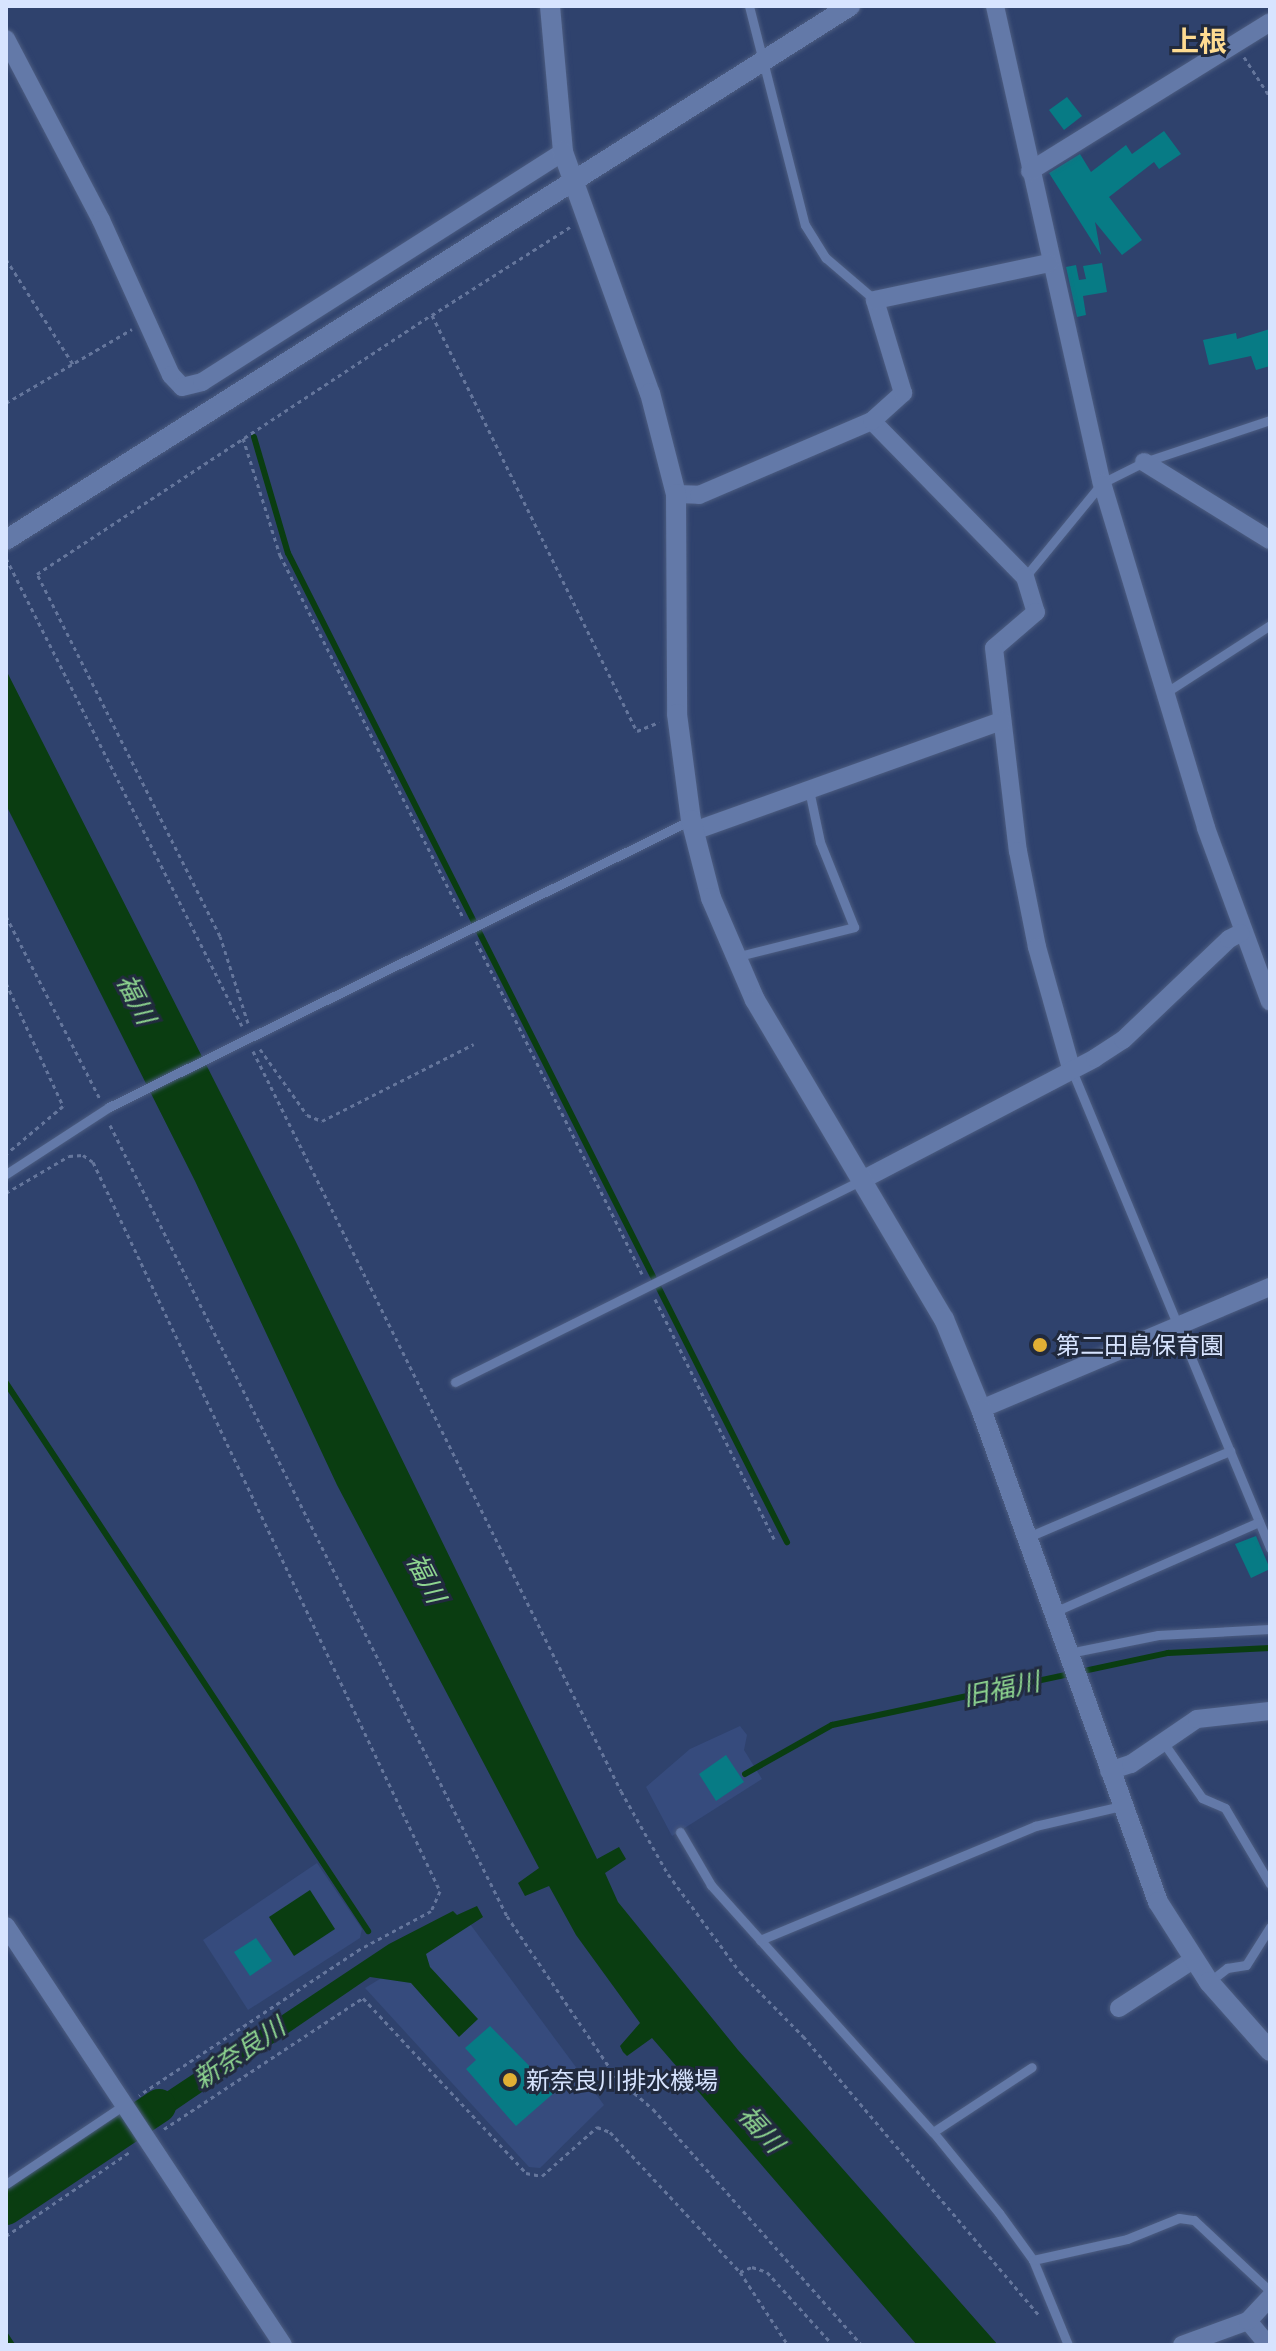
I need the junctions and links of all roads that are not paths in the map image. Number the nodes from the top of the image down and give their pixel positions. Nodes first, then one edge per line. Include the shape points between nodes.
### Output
1 (550, 6) edge
2 (749, 6) edge
3 (850, 6) edge
4 (995, 6) edge
5 (1270, 22) edge
6 (6, 39) edge
7 (763, 61) junction
8 (563, 152) junction
9 (1030, 171) junction
10 (575, 179) junction
11 (1049, 263) junction
12 (875, 300) junction
13 (1270, 420) edge
14 (872, 421) junction
15 (1144, 462) junction
16 (1102, 483) junction
17 (676, 494) junction
18 (6, 540) edge
19 (1270, 540) edge
20 (1025, 577) junction
21 (1270, 625) edge
22 (1164, 693) junction
23 (1002, 721) junction
24 (809, 790) junction
25 (692, 826) junction
26 (1241, 933) junction
27 (735, 957) junction
28 (1270, 1002) edge
29 (1071, 1068) junction
30 (6, 1174) edge
31 (862, 1180) junction
32 (1270, 1287) edge
33 (1178, 1326) junction
34 (455, 1382) dead end
35 (981, 1409) junction
36 (1230, 1451) junction
37 (1259, 1522) junction
38 (1028, 1537) junction
39 (1270, 1548) edge
40 (1054, 1612) junction
41 (1270, 1629) edge
42 (1069, 1653) junction
43 (1270, 1711) edge
44 (1163, 1742) junction
45 (1109, 1771) junction
46 (1121, 1806) junction
47 (680, 1832) dead end
48 (1270, 1884) edge
49 (6, 1926) edge
50 (1270, 1927) edge
51 (760, 1940) junction
52 (1193, 1960) junction
53 (1209, 1982) junction
54 (1119, 2008) dead end
55 (1270, 2051) edge
56 (1032, 2067) dead end
57 (127, 2109) junction
58 (933, 2132) junction
59 (6, 2184) edge
60 (1033, 2260) junction
61 (1270, 2291) edge
62 (1270, 2297) edge
63 (1248, 2321) junction
64 (283, 2345) edge
65 (1068, 2345) edge
66 (1182, 2345) edge
67 (1268, 2345) edge

1 - 8 street
2 - 7 lane
3 - 7 street
4 - 9 street
5 - 9 street
6 - 8 street via 101,220 171,375 182,387 202,382
7 - 10 street
7 - 12 lane via 805,225 826,258
8 - 10 street
9 - 11 street
10 - 17 street via 650,393
10 - 18 street
11 - 12 street
11 - 16 street
12 - 14 street via 903,393
13 - 15 lane
14 - 17 street via 699,495
14 - 20 street
15 - 16 lane
15 - 19 street
16 - 20 lane
16 - 22 street
17 - 25 street via 677,714
20 - 23 street via 1036,612 994,648
21 - 22 lane
22 - 26 street
23 - 24 street
23 - 29 street via 1025,889
24 - 25 street
24 - 27 lane via 820,842 854,927
25 - 27 street via 711,898
25 - 30 lane via 107,1108
26 - 28 street
26 - 29 street via 1123,1040
27 - 31 street
29 - 31 street
29 - 33 lane
31 - 34 lane
31 - 35 street via 944,1319
32 - 33 street
33 - 35 street
33 - 36 lane
35 - 38 street
36 - 37 lane
36 - 38 lane
37 - 39 lane
37 - 40 lane
38 - 40 street
40 - 42 street
41 - 42 lane via 1158,1635
42 - 45 street
43 - 44 street via 1206,1716
44 - 45 street
44 - 48 lane via 1202,1798 1225,1808
45 - 46 street
46 - 51 lane via 1035,1826
46 - 52 street via 1158,1902
47 - 51 lane via 711,1885
49 - 57 street
50 - 53 lane via 1246,1965 1227,1968
51 - 58 lane
52 - 53 street
52 - 54 street
53 - 55 street
56 - 58 lane
57 - 59 lane
57 - 64 street
58 - 60 lane
60 - 61 lane via 1127,2239 1179,2218 1194,2220
60 - 65 lane
62 - 63 street
63 - 66 street
63 - 67 street

